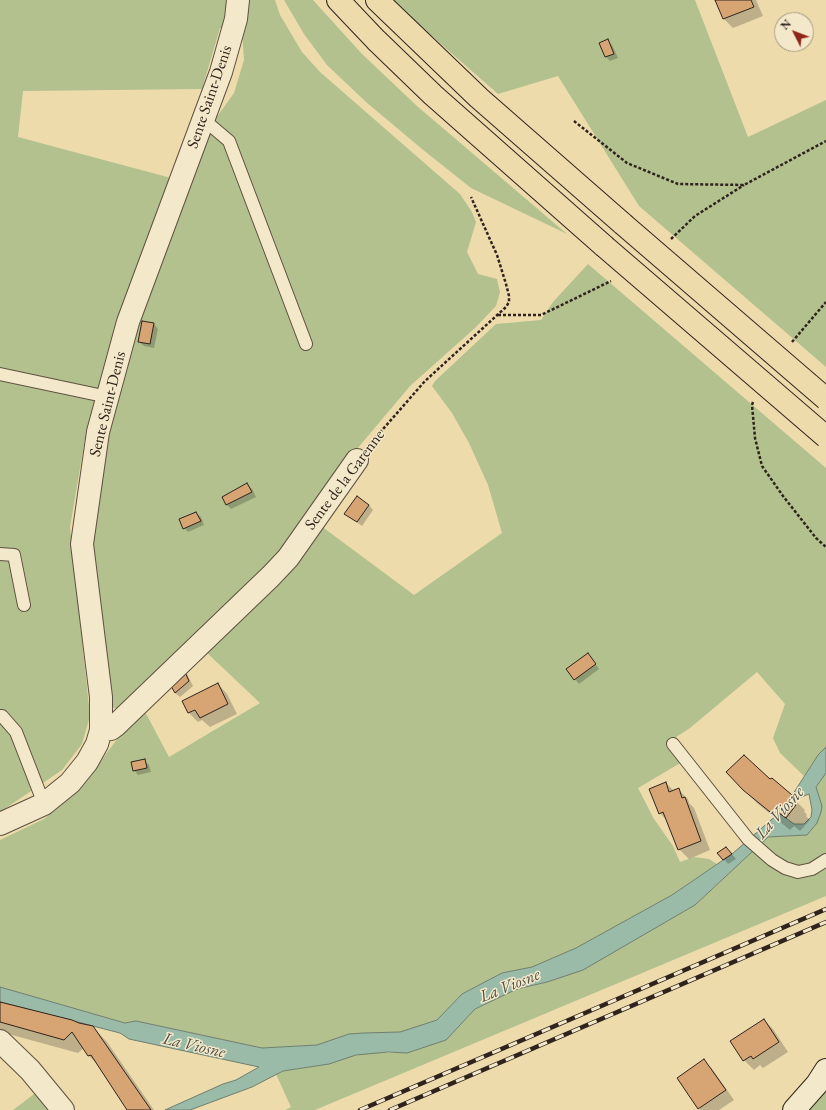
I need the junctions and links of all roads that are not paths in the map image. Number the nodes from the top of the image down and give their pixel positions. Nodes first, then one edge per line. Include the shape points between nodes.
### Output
1 (238, 0) edge
2 (338, 0) edge
3 (377, 0) edge
4 (203, 118) junction
5 (306, 344) dead end
6 (0, 374) edge
7 (108, 396) junction
8 (826, 399) edge
9 (826, 437) edge
10 (357, 460) road end
11 (0, 554) edge
12 (24, 605) dead end
13 (0, 716) edge
14 (100, 730) junction
15 (673, 744) dead end
16 (44, 804) junction
17 (0, 824) edge
18 (826, 860) edge
19 (0, 1041) edge
20 (826, 1070) edge
21 (64, 1110) edge
22 (794, 1110) edge

1 - 4 street, Sente Saint-Denis via 236,19
2 - 9 main road, bridge via 433,95
3 - 8 main road, bridge via 479,98
4 - 5 lane via 229,141
4 - 7 street, Sente Saint-Denis via 128,322
6 - 7 lane
7 - 14 street, Sente Saint-Denis via 98,432 82,544 101,697
10 - 14 street, Sente de la Garenne via 288,558 271,576 111,730
11 - 12 lane via 14,555
13 - 16 lane via 16,732
14 - 16 street, Sente Saint-Denis via 97,744 87,762 70,783
15 - 18 lane via 748,839 772,860 798,872 812,869
16 - 17 street, Sente Saint-Denis
19 - 21 street via 30,1070
20 - 22 street

